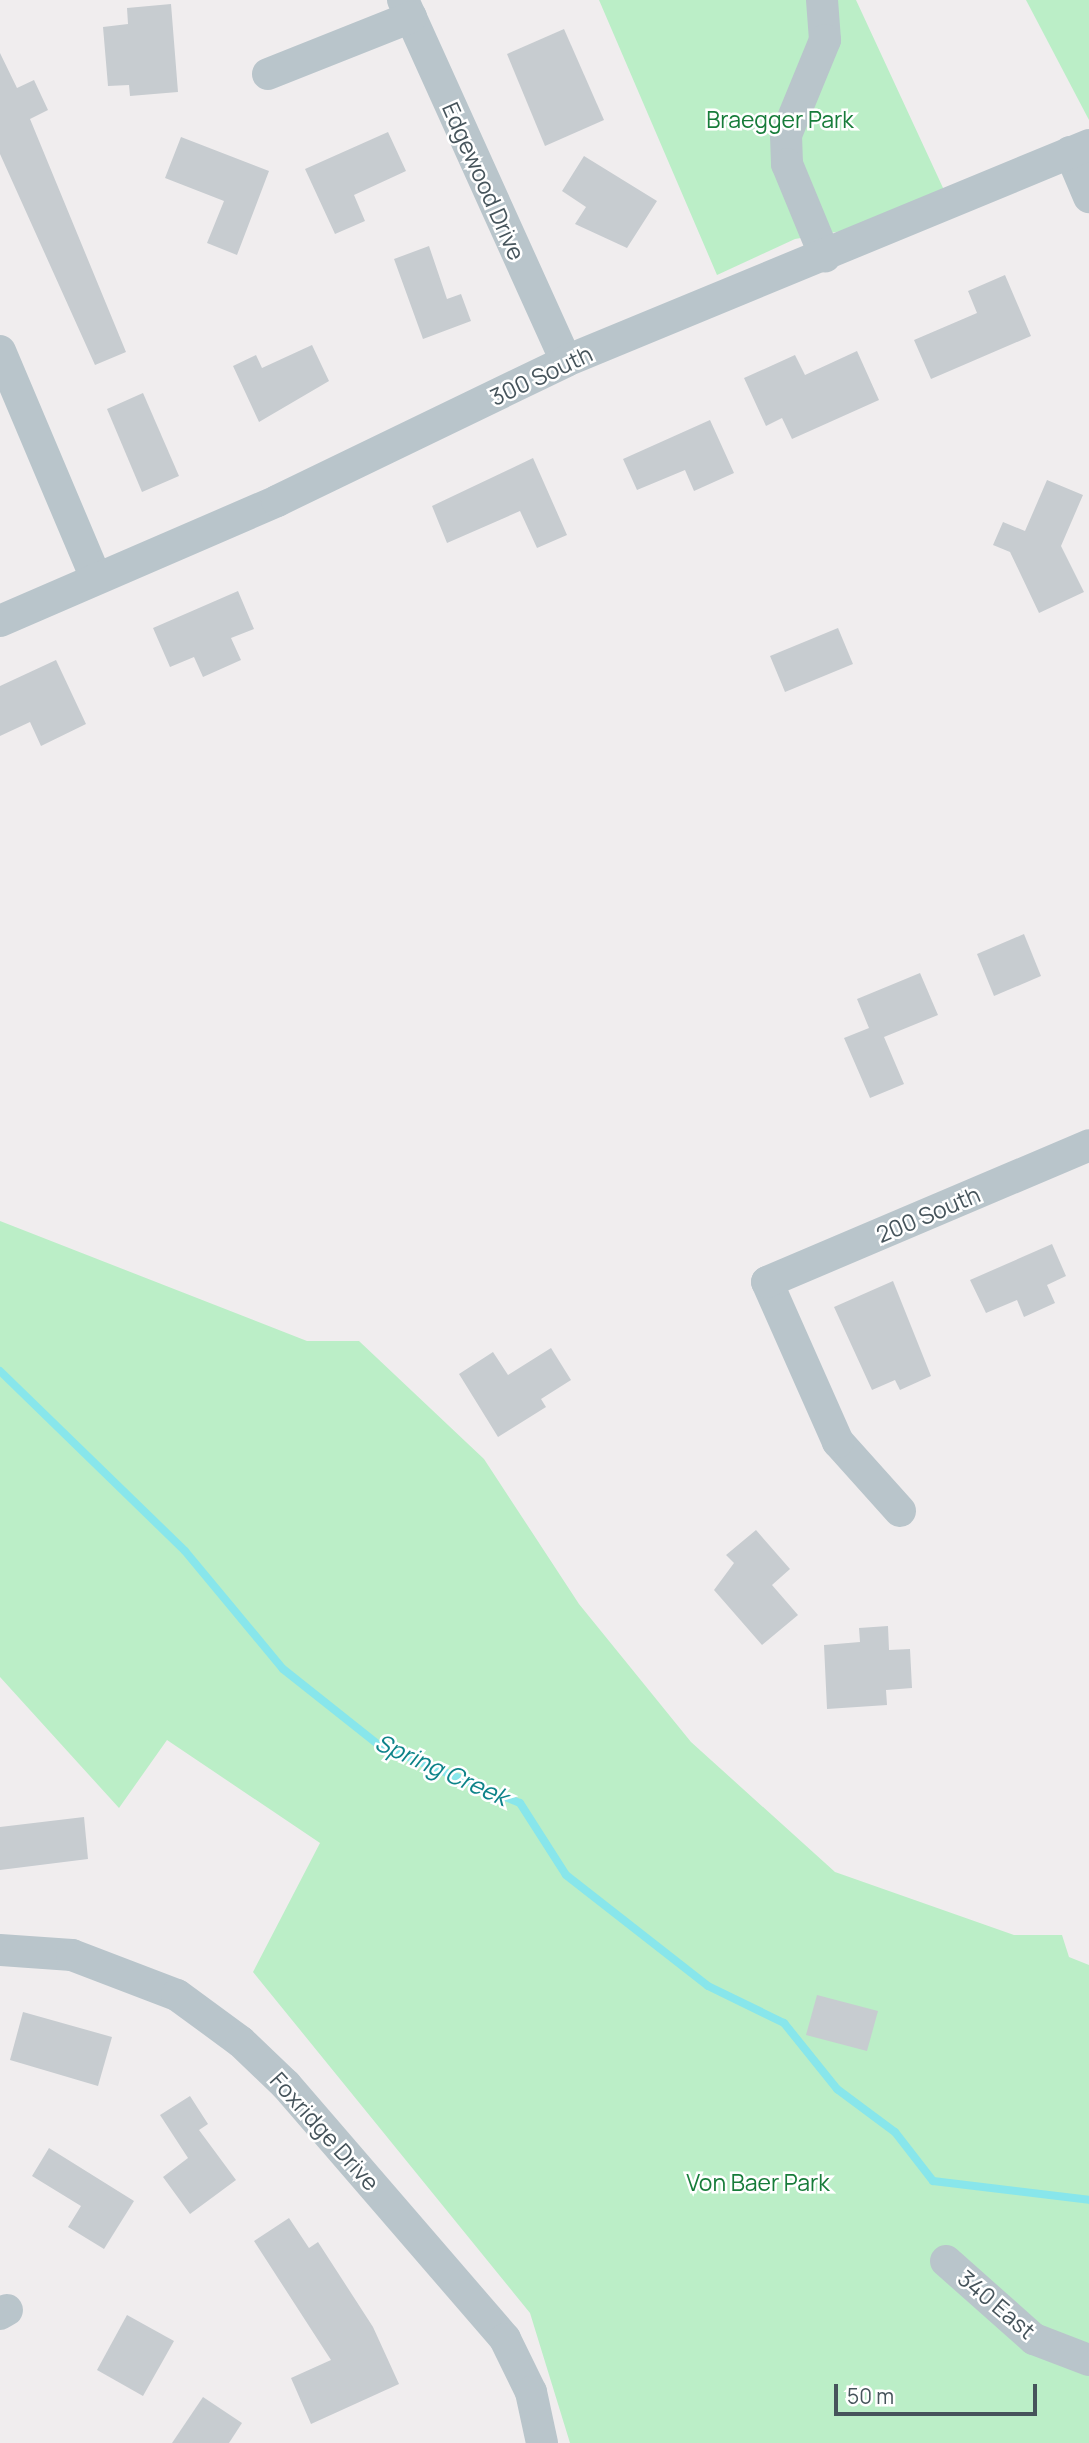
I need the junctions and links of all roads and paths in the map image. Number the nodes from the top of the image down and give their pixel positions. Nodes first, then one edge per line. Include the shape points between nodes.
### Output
1 (822, 0) edge
2 (407, 8) edge
3 (268, 74) dead end
4 (1079, 148) edge
5 (1089, 197) edge
6 (825, 256) junction
7 (0, 351) edge
8 (566, 361) junction
9 (96, 578) junction
10 (0, 621) edge
11 (1089, 1145) edge
12 (900, 1511) dead end
13 (0, 1950) edge
14 (946, 2261) dead end
15 (1089, 2360) edge
16 (542, 2443) edge

1 - 6 street via 825,40 786,135 787,164
2 - 3 street
2 - 8 street, Edgewood Drive
4 - 5 street
4 - 6 street, 300 South
6 - 8 street, 300 South
7 - 9 street
8 - 9 street, 300 South via 277,501
9 - 10 street, 300 South
11 - 12 street, 200 South via 767,1282 838,1443
13 - 16 street, Foxridge Drive via 72,1955 177,1995 241,2042 286,2085 505,2339 531,2392
14 - 15 street, 340 East via 1034,2339

